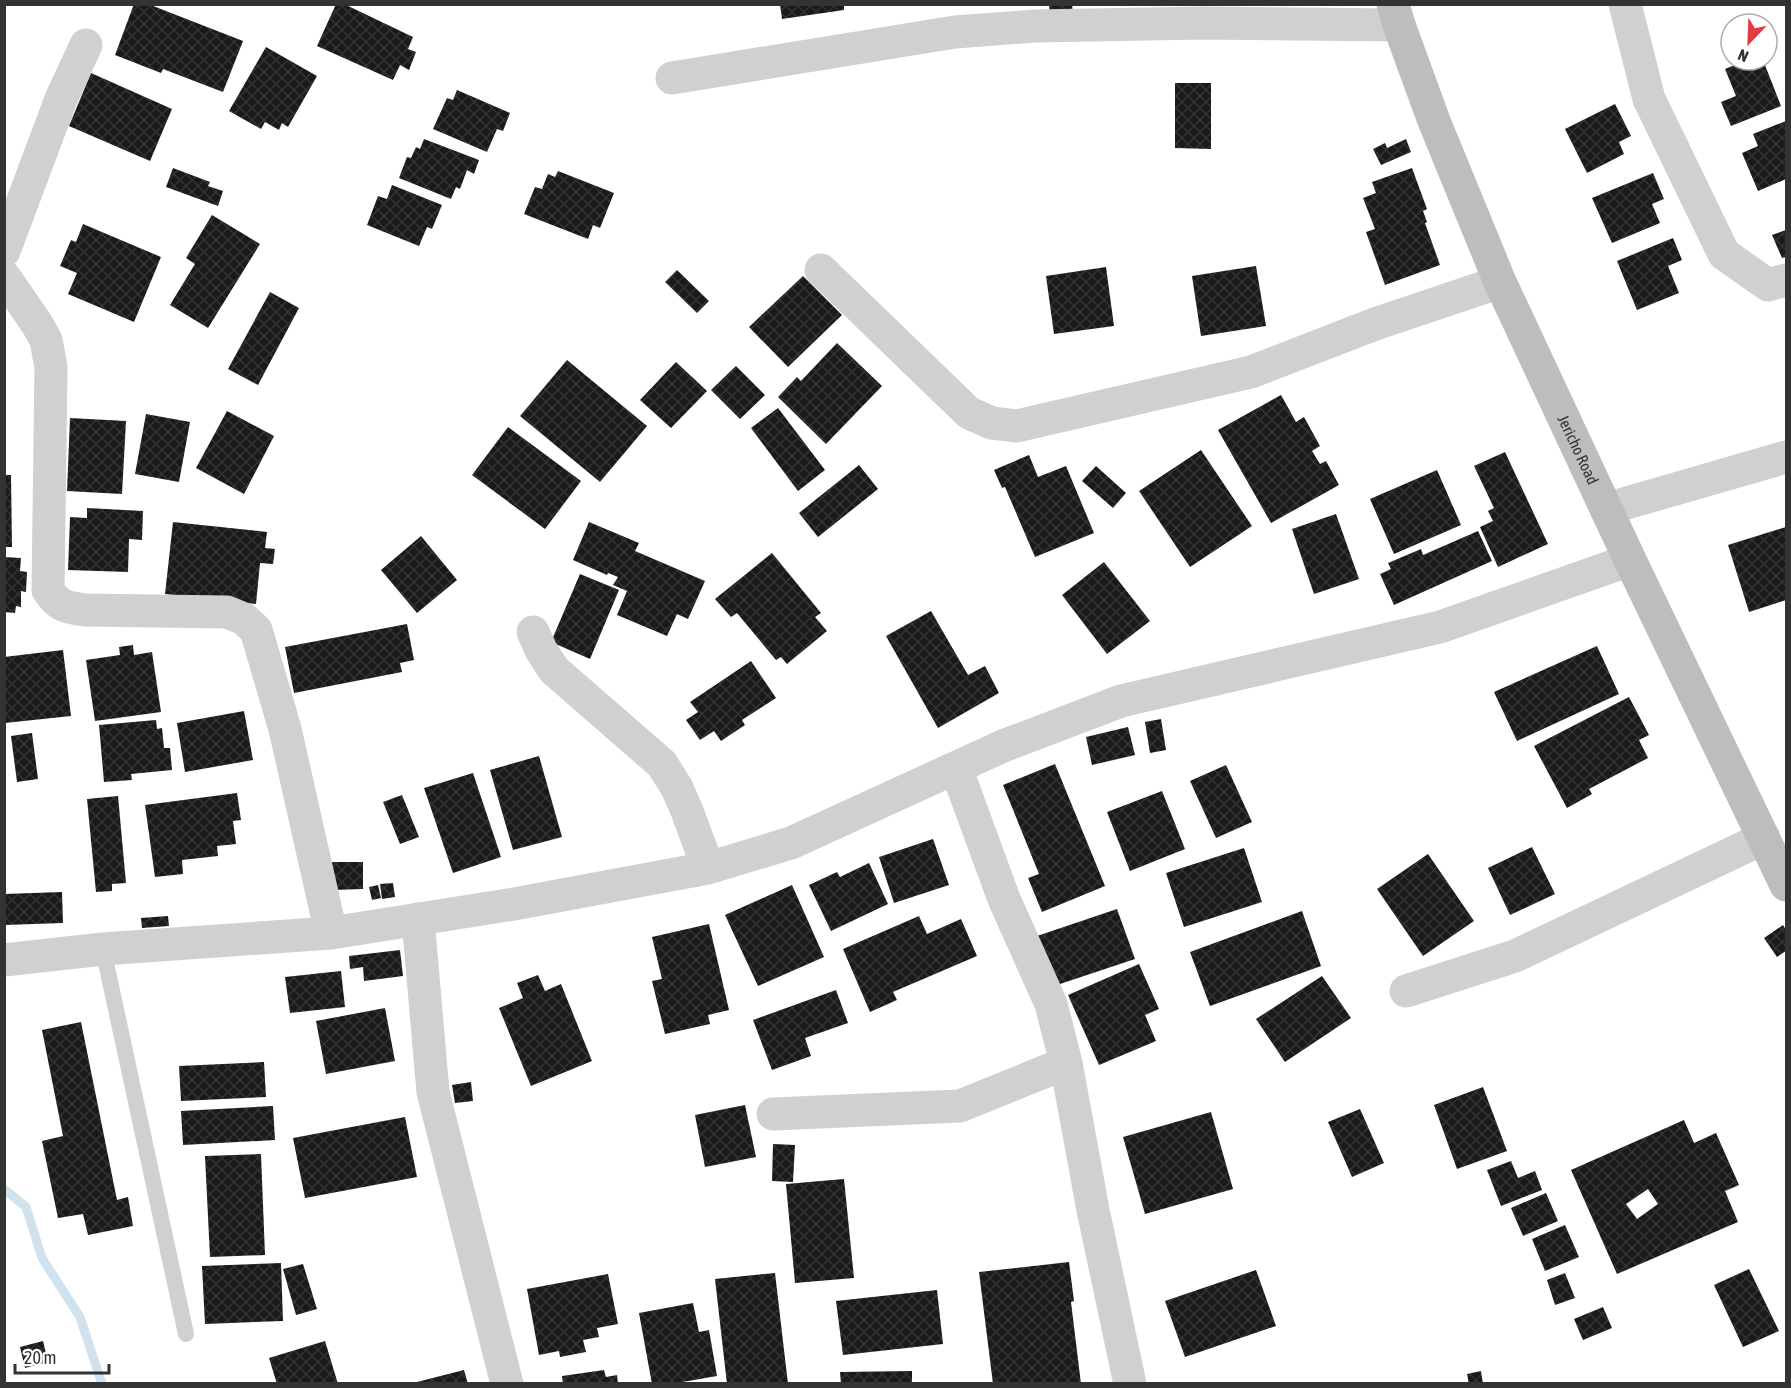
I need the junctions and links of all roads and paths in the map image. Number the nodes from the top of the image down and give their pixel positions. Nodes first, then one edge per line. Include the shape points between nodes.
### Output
1 (1625, 4) edge
2 (1396, 15) edge
3 (86, 45) dead end
4 (672, 78) dead end
5 (4, 252) edge
6 (821, 270) dead end
7 (4, 276) edge
8 (1786, 280) edge
9 (1500, 282) junction
10 (1786, 458) edge
11 (1606, 509) junction
12 (1630, 560) junction
13 (533, 632) dead end
14 (956, 768) junction
15 (1764, 838) junction
16 (708, 868) junction
17 (1786, 885) edge
18 (418, 919) junction
19 (331, 933) junction
20 (103, 949) junction
21 (4, 960) edge
22 (1406, 991) dead end
23 (1066, 1064) junction
24 (773, 1114) dead end
25 (186, 1334) dead end
26 (507, 1383) edge
27 (1130, 1383) edge

1 - 8 street via 1649,99 1724,254 1768,285
2 - 4 street via 955,32
2 - 9 street, Jericho Road via 1434,121
3 - 5 street via 61,99
6 - 9 street via 969,412 992,423 1017,426 1251,372
7 - 19 street via 38,324 46,340 51,367 48,590 62,606 70,608 227,612 244,619 256,630 285,729
9 - 11 street, Jericho Road
10 - 11 street
11 - 12 street, Jericho Road
12 - 14 street via 1440,627 1121,701
12 - 15 street, Jericho Road
13 - 16 street via 554,670 662,764 687,811
14 - 16 street via 791,843
14 - 23 street via 1004,899 1051,1004
15 - 17 street, Jericho Road
15 - 22 street via 1515,956
16 - 18 street
18 - 19 street
18 - 26 street via 433,1092
19 - 20 street
20 - 21 street
20 - 25 lane
23 - 24 street via 960,1106
23 - 27 street

